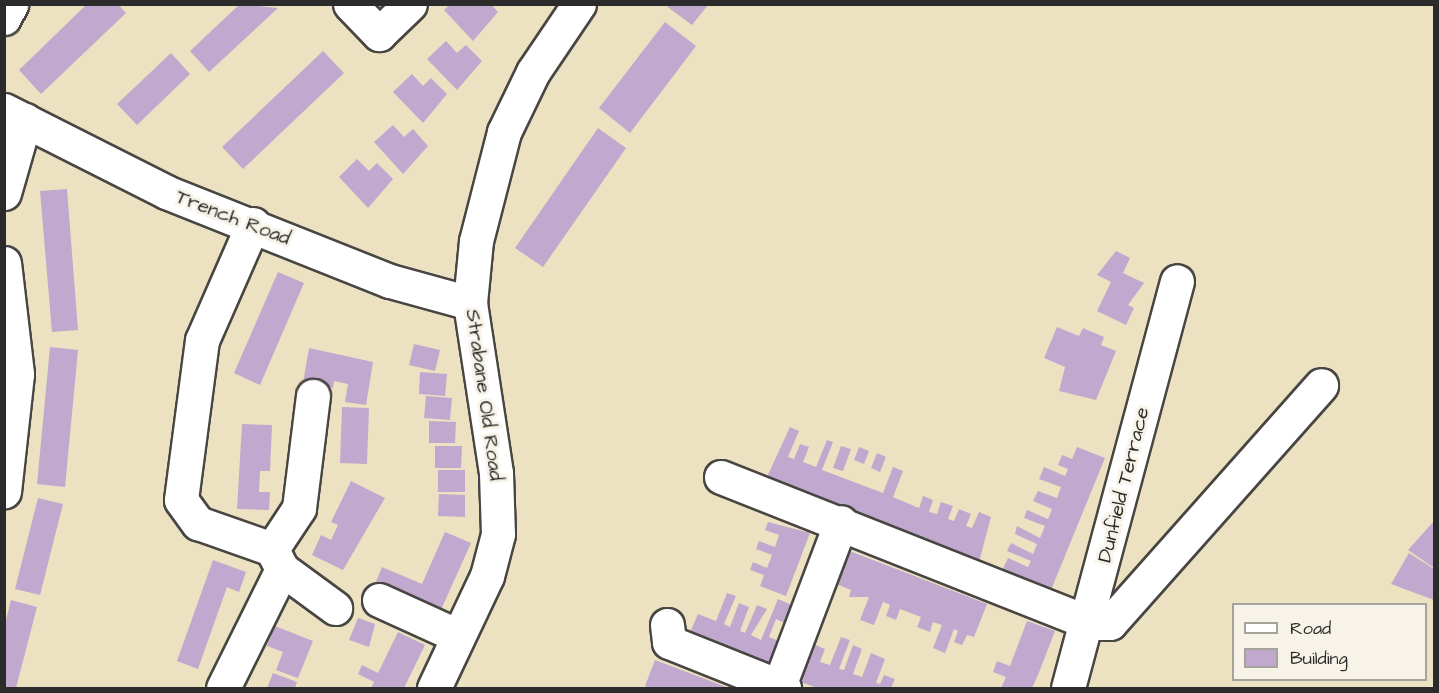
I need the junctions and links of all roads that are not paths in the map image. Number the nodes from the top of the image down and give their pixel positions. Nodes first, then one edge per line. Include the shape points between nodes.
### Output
1 (11, 4) edge
2 (350, 4) edge
3 (410, 4) edge
4 (579, 4) edge
5 (4, 18) edge
6 (15, 115) edge
7 (4, 193) edge
8 (253, 224) junction
9 (4, 263) edge
10 (1177, 281) dead end
11 (470, 303) junction
12 (1321, 385) dead end
13 (313, 396) dead end
14 (721, 477) dead end
15 (4, 491) edge
16 (842, 522) junction
17 (277, 559) junction
18 (379, 600) dead end
19 (335, 608) dead end
20 (1089, 622) junction
21 (667, 625) dead end
22 (458, 636) junction
23 (782, 687) edge
24 (223, 688) edge
25 (434, 688) edge
26 (1068, 688) edge

1 - 5 street
2 - 3 street via 379,34
4 - 11 street, Strabane Old Road via 533,72 493,160 476,241
6 - 7 street
6 - 8 street, Trench Road via 166,192
8 - 11 street, Trench Road via 390,281
8 - 17 street via 202,340 181,500 198,523
9 - 15 street via 17,374
10 - 20 street, Dunfield Terrace
11 - 22 street, Strabane Old Road via 498,523 487,576
12 - 20 street via 1110,623
13 - 17 street via 299,508
14 - 16 street
16 - 20 street
16 - 23 street
17 - 19 street
17 - 24 street
18 - 22 street
20 - 26 street, Dunfield Terrace
21 - 23 street via 669,642
22 - 25 street, Strabane Old Road

